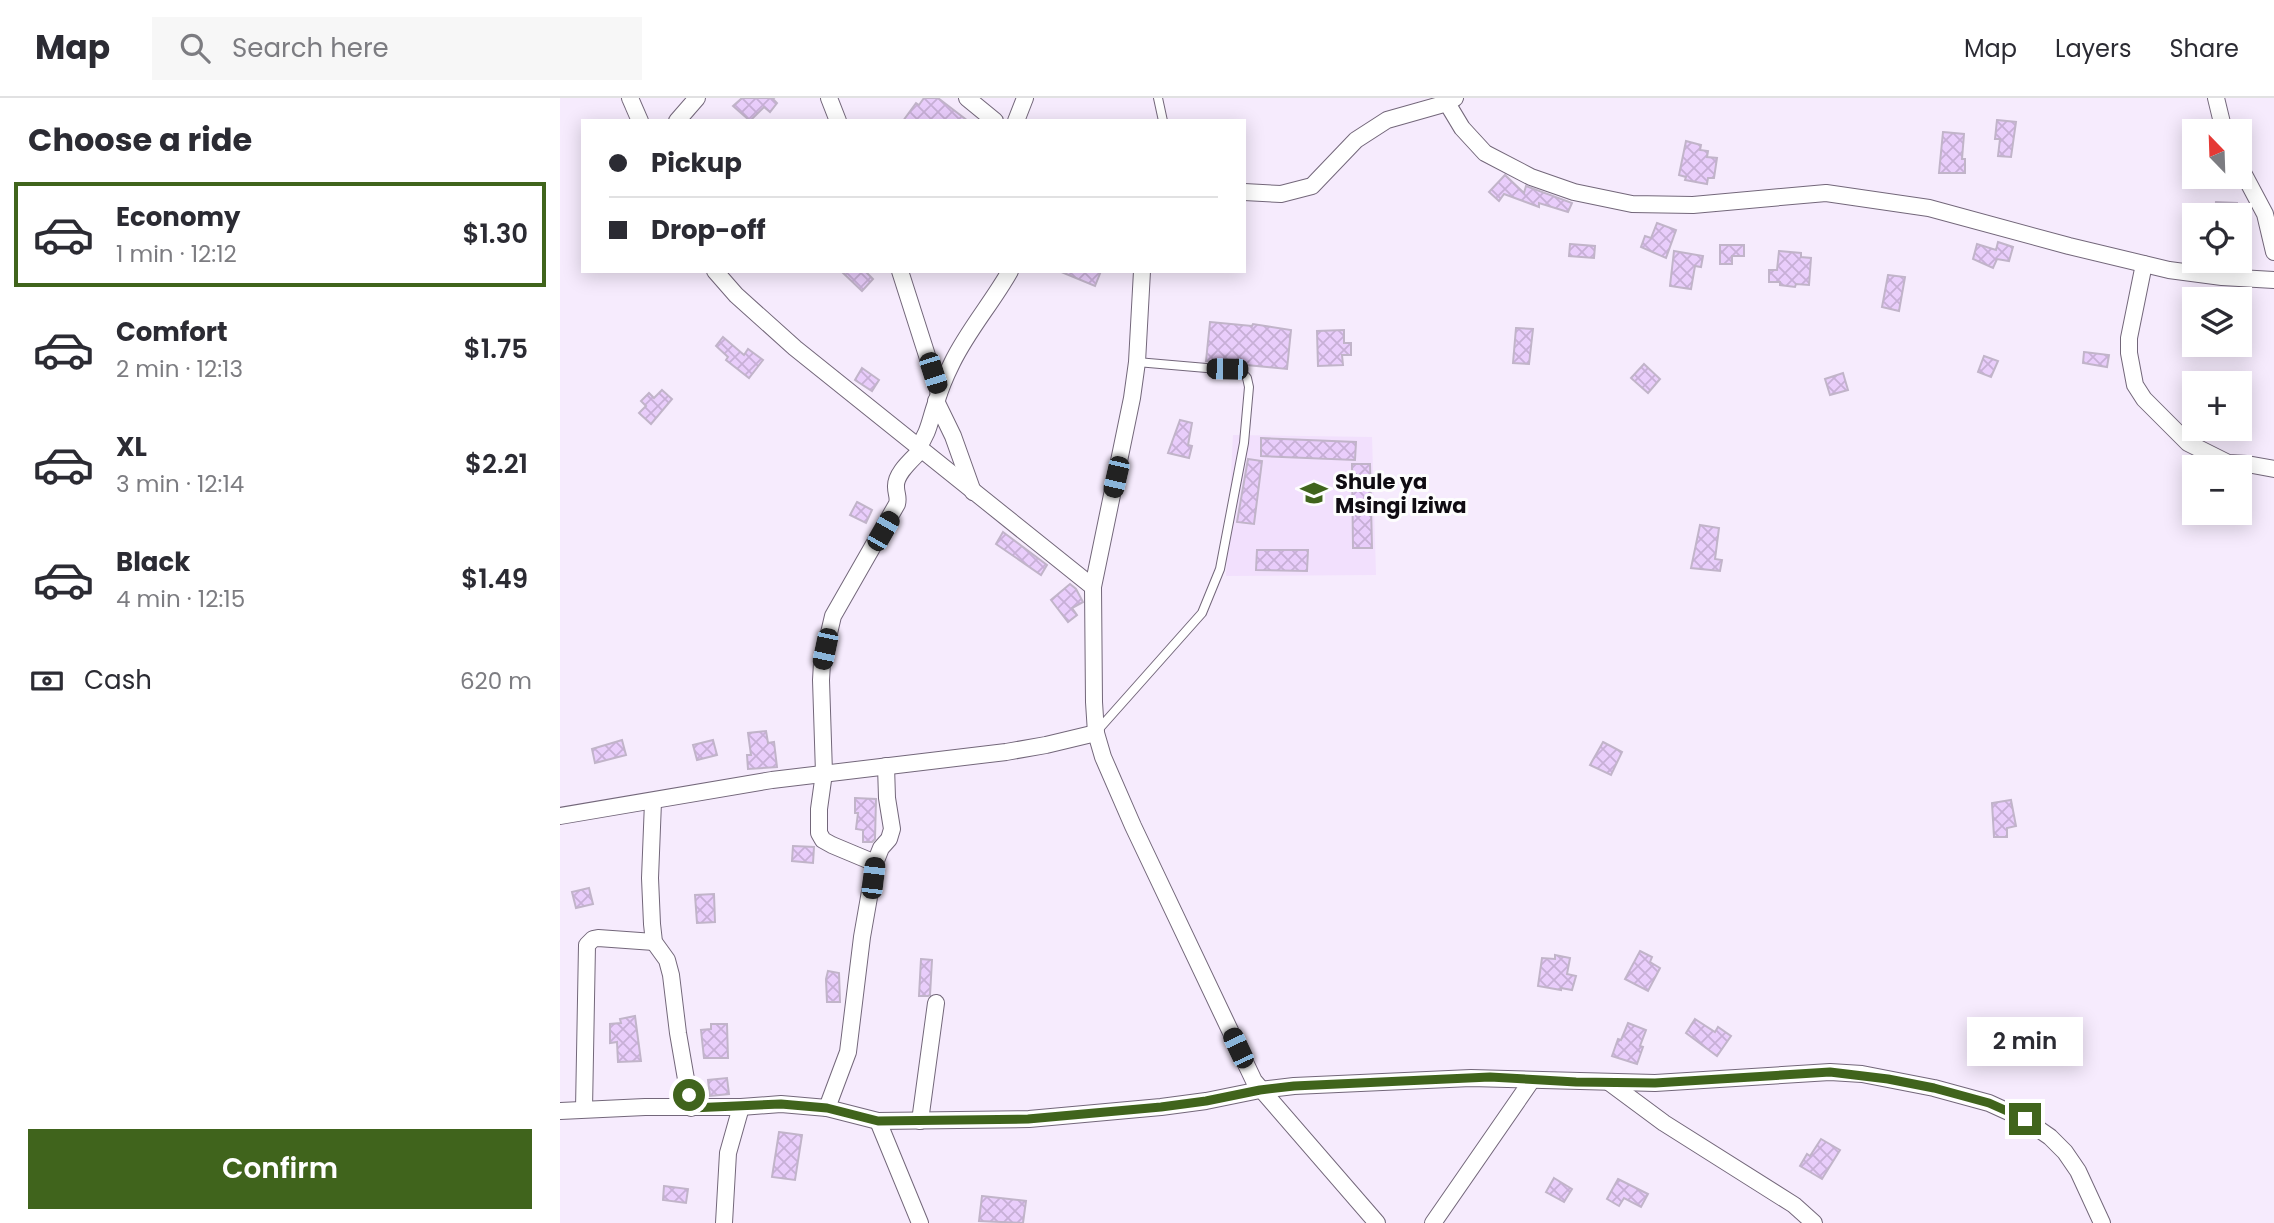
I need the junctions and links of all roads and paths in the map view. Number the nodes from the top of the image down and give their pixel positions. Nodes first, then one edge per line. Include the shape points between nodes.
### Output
1 (630, 98) edge
2 (697, 98) edge
3 (829, 98) edge
4 (967, 98) edge
5 (1025, 98) edge
6 (1158, 98) edge
7 (2216, 98) edge
8 (1451, 100) edge
9 (639, 119) edge
10 (679, 119) edge
11 (837, 119) edge
12 (993, 119) edge
13 (1017, 119) edge
14 (1163, 119) edge
15 (2221, 119) edge
16 (2252, 189) edge
17 (1246, 192) edge
18 (2274, 252) edge
19 (2144, 264) junction
20 (717, 273) edge
21 (901, 273) edge
22 (1009, 273) edge
23 (1142, 273) edge
24 (2274, 280) edge
25 (1137, 362) junction
26 (937, 397) junction
27 (920, 449) junction
28 (2274, 469) edge
29 (974, 493) junction
30 (1093, 587) junction
31 (1096, 733) junction
32 (886, 766) junction
33 (824, 773) junction
34 (653, 802) junction
35 (560, 816) edge
36 (875, 863) junction
37 (654, 942) junction
38 (936, 1003) dead end
39 (1532, 1080) junction
40 (1610, 1083) junction
41 (1260, 1090) junction
42 (741, 1107) junction
43 (691, 1108) junction
44 (827, 1108) junction
45 (584, 1109) junction
46 (560, 1111) edge
47 (878, 1121) junction
48 (920, 1121) junction
49 (724, 1223) edge
50 (920, 1223) edge
51 (1377, 1223) edge
52 (1433, 1223) edge
53 (1814, 1223) edge
54 (2102, 1223) edge

1 - 9 street
2 - 10 street
3 - 11 street
4 - 12 street
5 - 13 street
6 - 14 lane
7 - 15 street
8 - 17 street via 1387,120 1356,140 1312,186 1281,194
8 - 19 street via 1462,128 1485,153 1531,177 1574,192 1632,204 1693,205 1826,193 1929,208
16 - 18 street via 2265,214
19 - 24 street
19 - 28 street via 2129,338 2135,385 2188,443 2228,463
20 - 27 street via 795,348
21 - 26 street
22 - 26 street via 965,339
23 - 25 street
25 - 30 street
25 - 31 lane via 1241,372 1249,387 1244,443 1220,569 1209,600
26 - 27 street
26 - 29 street
27 - 29 street
27 - 33 street via 901,473 895,488 897,504 833,616 821,680
29 - 30 street
30 - 31 street
31 - 32 street via 1006,752
31 - 41 street via 1133,826
32 - 33 street
32 - 36 street via 892,829
33 - 34 street
33 - 36 street via 817,824 821,836
34 - 35 street
34 - 37 street via 650,899
36 - 44 street via 848,1052
37 - 43 street via 671,975
37 - 45 street via 598,938 587,945
38 - 48 street
39 - 40 street
39 - 41 street via 1471,1078
39 - 52 street
40 - 53 street via 1794,1205
40 - 54 street via 1830,1072 1888,1079 1989,1103 2025,1119 2065,1152
41 - 48 street via 1110,1112
41 - 51 street
42 - 43 street
42 - 44 street
42 - 49 street via 728,1153
43 - 45 street
44 - 47 street
45 - 46 street
47 - 48 street
47 - 50 street

